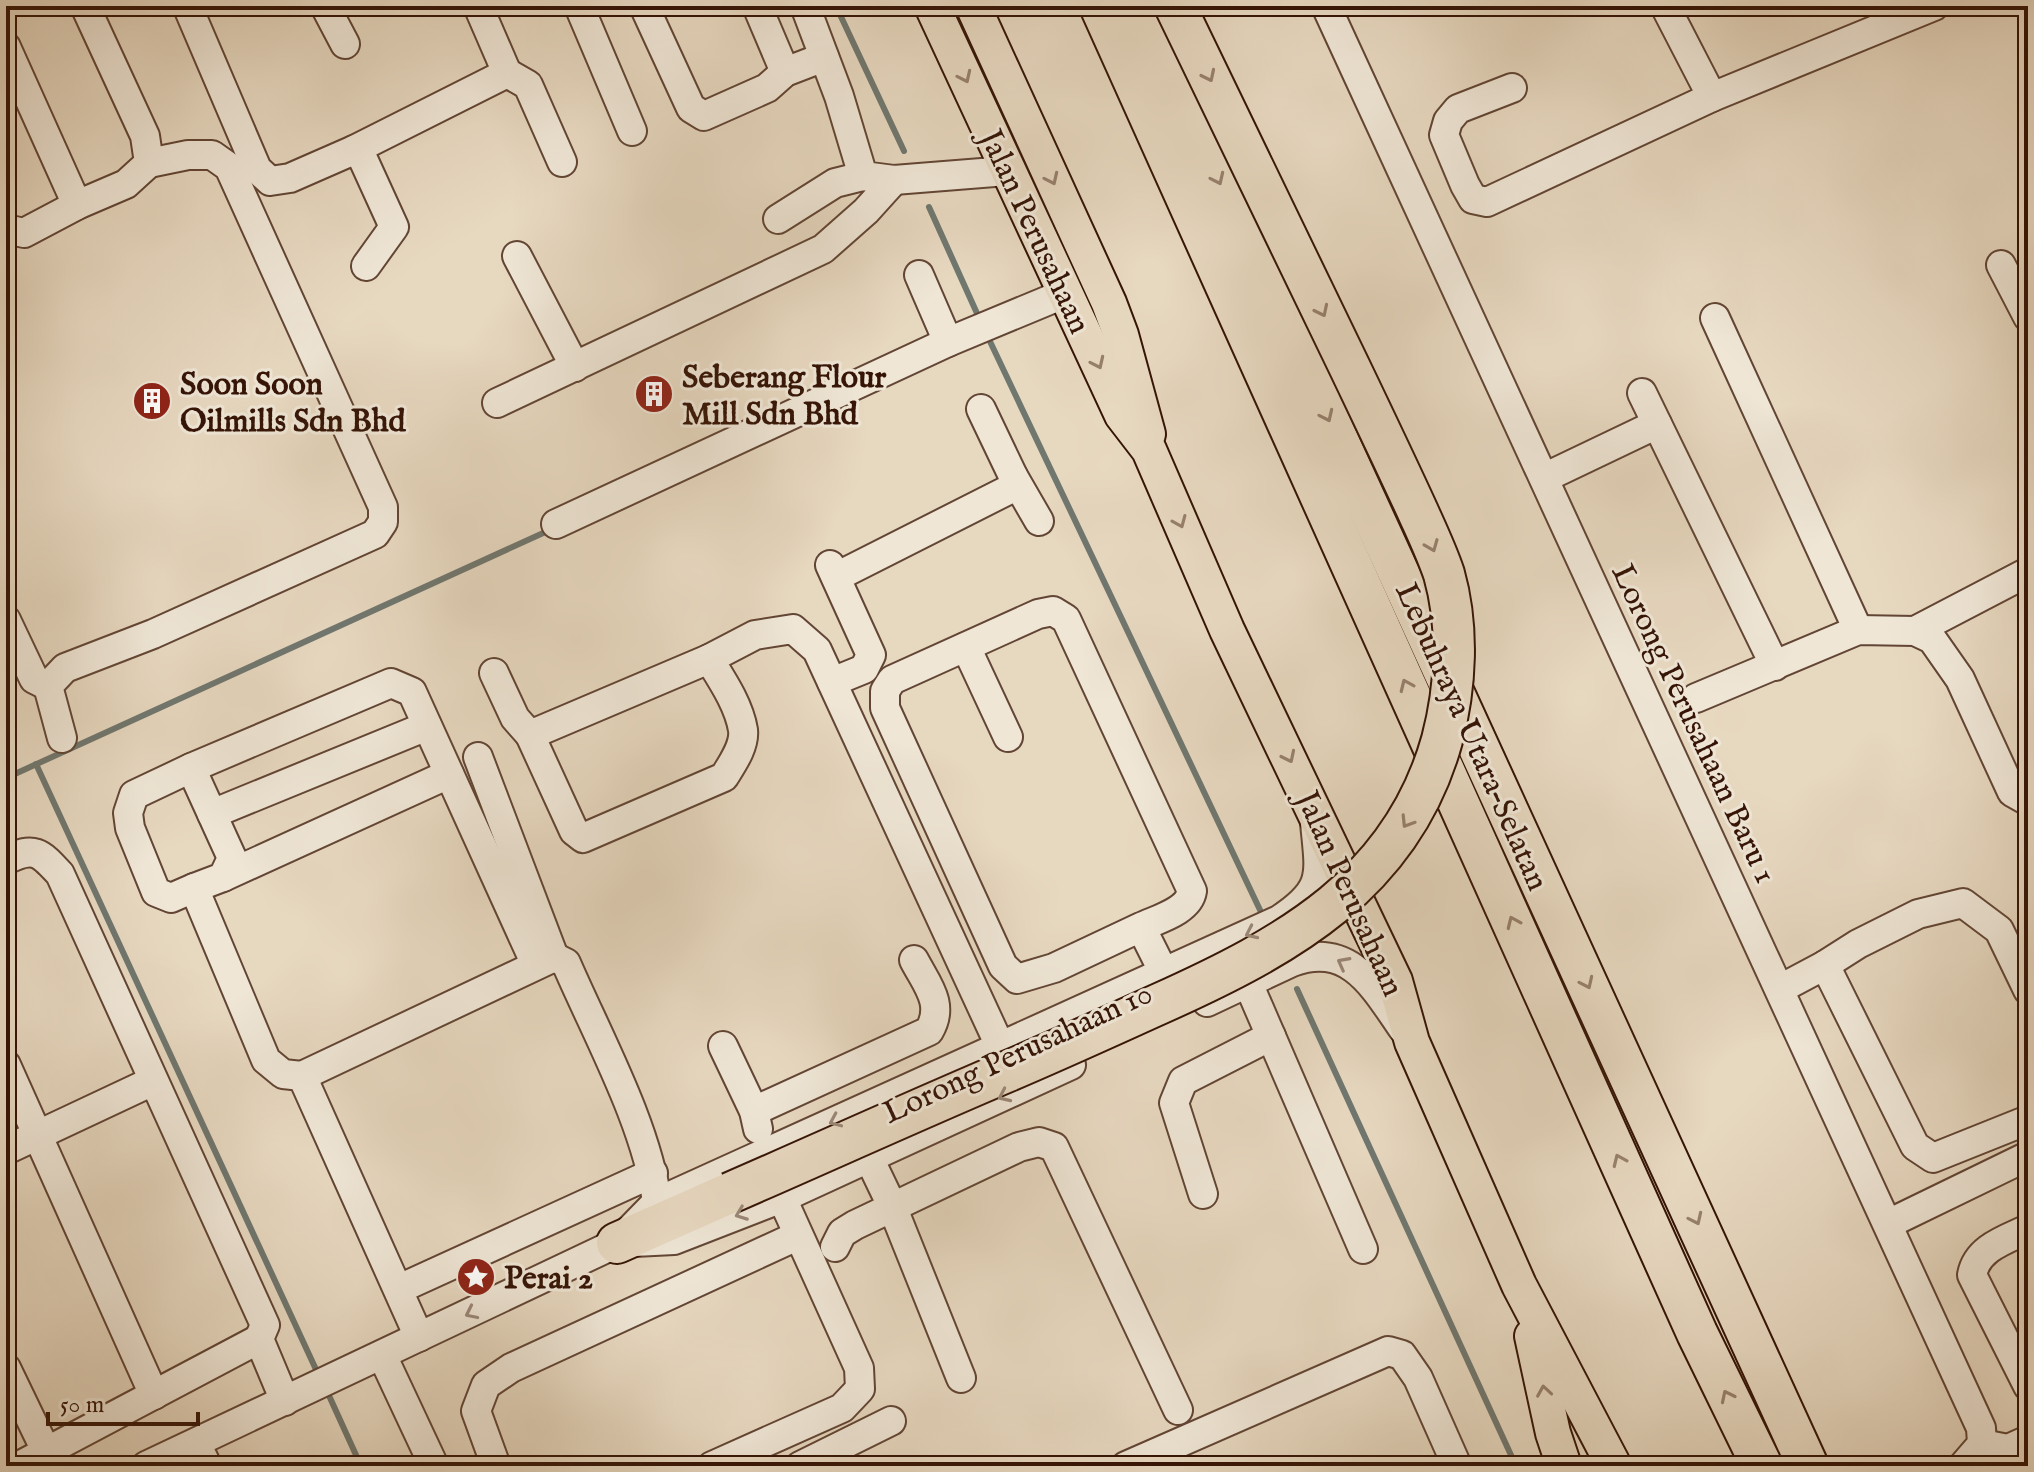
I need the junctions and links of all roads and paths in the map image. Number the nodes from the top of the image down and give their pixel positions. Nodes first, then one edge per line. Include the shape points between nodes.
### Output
1 (85, 6) edge
2 (325, 6) edge
3 (478, 6) edge
4 (579, 6) edge
5 (644, 6) edge
6 (757, 6) edge
7 (805, 6) edge
8 (932, 6) edge
9 (973, 6) edge
10 (1071, 6) edge
11 (1100, 6) edge
12 (1139, 6) edge
13 (1175, 6) edge
14 (1326, 6) edge
15 (1665, 6) edge
16 (1934, 6) edge
17 (192, 7) edge
18 (345, 44) dead end
19 (6, 47) edge
20 (824, 57) junction
21 (785, 72) junction
22 (507, 73) junction
23 (1512, 88) dead end
24 (1712, 97) junction
25 (1028, 126) junction
26 (632, 131) dead end
27 (354, 150) junction
28 (1001, 156) junction
29 (1170, 158) junction
30 (562, 162) dead end
31 (149, 163) junction
32 (863, 176) junction
33 (894, 180) junction
34 (77, 205) junction
35 (778, 219) dead end
36 (6, 229) edge
37 (517, 256) dead end
38 (2001, 265) dead end
39 (366, 266) dead end
40 (919, 275) dead end
41 (1066, 293) junction
42 (2028, 317) edge
43 (1715, 318) dead end
44 (948, 342) junction
45 (575, 367) junction
46 (1642, 393) dead end
47 (497, 403) dead end
48 (981, 409) dead end
49 (1657, 424) junction
50 (1149, 450) junction
51 (1013, 476) junction
52 (1544, 478) junction
53 (1039, 521) dead end
54 (556, 524) dead end
55 (2028, 572) edge
56 (6, 620) edge
57 (1858, 630) junction
58 (1915, 631) junction
59 (966, 647) junction
60 (709, 659) junction
61 (1775, 666) junction
62 (494, 673) dead end
63 (832, 682) junction
64 (48, 686) junction
65 (1696, 698) dead end
66 (427, 726) junction
67 (530, 735) junction
68 (1008, 737) dead end
69 (62, 738) dead end
70 (478, 757) dead end
71 (191, 768) junction
72 (449, 774) junction
73 (2028, 801) edge
74 (1313, 807) junction
75 (212, 814) junction
76 (6, 860) edge
77 (223, 877) junction
78 (194, 888) junction
79 (1141, 927) junction
80 (914, 960) dead end
81 (545, 961) junction
82 (1825, 965) junction
83 (1164, 973) junction
84 (1248, 983) junction
85 (1780, 989) junction
86 (2028, 990) edge
87 (1271, 1036) junction
88 (1412, 1042) junction
89 (723, 1046) dead end
90 (1000, 1046) junction
91 (6, 1065) edge
92 (302, 1076) junction
93 (153, 1081) junction
94 (754, 1111) junction
95 (2028, 1120) edge
96 (38, 1135) junction
97 (6, 1150) edge
98 (763, 1154) junction
99 (2028, 1156) edge
100 (869, 1158) junction
101 (653, 1173) junction
102 (1203, 1194) dead end
103 (782, 1198) junction
104 (657, 1202) junction
105 (892, 1206) junction
106 (1888, 1224) junction
107 (2028, 1229) edge
108 (797, 1236) junction
109 (617, 1243) junction
110 (835, 1247) dead end
111 (1363, 1249) dead end
112 (1519, 1285) junction
113 (399, 1289) junction
114 (419, 1337) junction
115 (259, 1339) junction
116 (382, 1355) junction
117 (6, 1368) edge
118 (961, 1378) dead end
119 (1570, 1380) junction
120 (2028, 1386) edge
121 (310, 1389) junction
122 (154, 1395) junction
123 (1178, 1410) dead end
124 (891, 1421) dead end
125 (2008, 1450) edge
126 (46, 1451) junction
127 (202, 1454) edge
128 (19, 1466) edge
129 (146, 1466) edge
130 (434, 1466) edge
131 (496, 1466) edge
132 (712, 1466) edge
133 (800, 1466) edge
134 (1126, 1466) edge
135 (1457, 1466) edge
136 (1564, 1466) edge
137 (1597, 1466) edge
138 (1614, 1466) edge
139 (1762, 1466) edge
140 (1808, 1466) edge
141 (1963, 1466) edge

1 - 31 street via 145,136
2 - 18 street
3 - 22 street
4 - 26 street
5 - 21 street via 691,108 704,116 767,88
6 - 21 street
7 - 20 street
8 -> 28 main road, Jalan Perusahaan
9 - 25 main road, Jalan Perusahaan
10 - 29 highway via 1130,119
11 - 29 highway, Lebuhraya Utara–Selatan
12 -> 140 highway, Lebuhraya Utara–Selatan
13 -> 109 highway, bridge via 1443,573 1454,664 1445,726 1431,771 1389,849 1351,891 1270,950 1115,1024
14 - 52 street, Lorong Perusahaan Baru 1
15 - 24 street
16 - 24 street
17 - 27 street via 257,169 270,181 290,178
19 - 34 street
20 - 21 street
20 - 32 street
22 - 27 street
22 - 30 street via 528,85
23 - 24 street via 1458,109 1448,121 1444,135 1473,199 1487,202
25 - 28 main road
25 -> 50 main road, Jalan Perusahaan via 1121,335
27 - 39 street via 394,227
28 - 33 street
28 - 41 main road, Jalan Perusahaan
139 -> 29 highway, Lebuhraya Utara–Selatan via 1697,1333
31 - 34 street via 126,184
31 - 64 street via 212,155 229,167 383,507 383,522 375,534 65,668
32 - 33 street
32 - 35 street via 835,183
33 - 45 street via 823,249
34 - 36 street via 24,233
37 - 45 street
38 - 42 street
40 - 44 street
41 - 44 street
41 -> 50 main road, Jalan Perusahaan via 1122,415
43 - 57 street
44 - 54 street
45 - 47 street
46 - 49 street
48 - 51 street
49 - 52 street
49 - 61 street
50 -> 74 main road, Jalan Perusahaan via 1227,630
51 - 53 street
51 - 63 street via 1012,488 833,571 871,655 864,669
52 - 85 street, Lorong Perusahaan Baru 1
55 - 58 street
56 - 64 street via 34,679
57 - 58 street
57 - 61 street
58 - 73 street via 1932,639 1960,679 2012,792
59 - 68 street
59 - 79 street via 1046,611 1066,619 1192,891 1184,906
59 - 79 street via 892,680 885,691 885,708 1003,966 1017,979 1054,968
60 - 63 street via 755,635 793,629 817,650
60 - 67 street
60 - 67 street via 727,688 743,732 736,760 724,777 583,838 574,831
61 - 65 street
62 - 67 street via 515,718
63 - 90 street
64 - 69 street
66 - 71 street via 412,692 391,683
66 - 72 street
66 - 75 street
70 - 81 street
71 - 75 street
71 - 78 street via 134,795 128,813 156,892 171,898
72 - 77 street
72 - 81 street
74 -> 83 street, Lorong Perusahaan 10 via 1319,867 1305,902 1279,920
74 - 88 main road, Jalan Perusahaan via 1395,981
75 - 77 street via 232,858
76 - 93 street via 24,851 42,855 60,874
77 - 78 street
78 - 92 street via 266,1060 283,1074
79 - 83 street
80 - 94 street via 937,1007 929,1031
81 - 92 street
81 - 101 street via 566,963
82 - 85 street
82 - 86 street via 1918,914 1963,903 1999,930
82 - 95 street via 1915,1146 1933,1158
83 - 90 street, Lorong Perusahaan 10
84 - 87 street
88 -> 84 street, Lorong Perusahaan 10 via 1370,983 1338,958 1305,957
84 -> 100 street, Lorong Perusahaan 10
85 - 106 street, Lorong Perusahaan Baru 1
87 - 102 street via 1183,1081 1174,1103
87 - 111 street
88 - 112 main road, Jalan Perusahaan
89 - 94 street
90 -> 98 street, Lorong Perusahaan 10
91 - 96 street
92 - 113 street
93 - 96 street
93 - 115 street via 265,1325
94 - 98 street
96 - 97 street
96 - 122 street
98 - 104 street, Lorong Perusahaan 10
99 - 106 street
100 - 103 street, Lorong Perusahaan 10
100 - 105 street
101 - 104 street
101 - 113 street
103 - 108 street
103 -> 109 street, Lorong Perusahaan 10 via 674,1240
104 - 109 street, Lorong Perusahaan 10
105 - 110 street via 842,1233
105 - 118 street
105 - 123 street via 1019,1147 1039,1142 1054,1147
106 - 125 street, Lorong Perusahaan Baru 1 via 1981,1428
107 - 120 street via 1982,1253 1972,1275
108 - 131 street via 511,1368 486,1385 476,1411
108 - 132 street via 859,1368 860,1389 842,1408
109 -> 114 street, Lorong Perusahaan 10
112 - 119 main road, Jalan Perusahaan
136 -> 112 main road
113 - 114 street
114 - 116 street, Lorong Perusahaan 10
115 - 121 street
115 - 122 street
116 - 121 street, Lorong Perusahaan 10
116 - 130 street
117 - 126 street
119 - 137 main road, Jalan Perusahaan
119 - 138 main road, Jalan Perusahaan
121 - 127 street, Lorong Perusahaan 10
122 - 126 street
124 - 133 street
125 - 141 street, Lorong Perusahaan Baru 1
126 - 128 street
127 - 129 street, Lorong Perusahaan 10
134 - 135 street via 1388,1351 1402,1355 1418,1378

